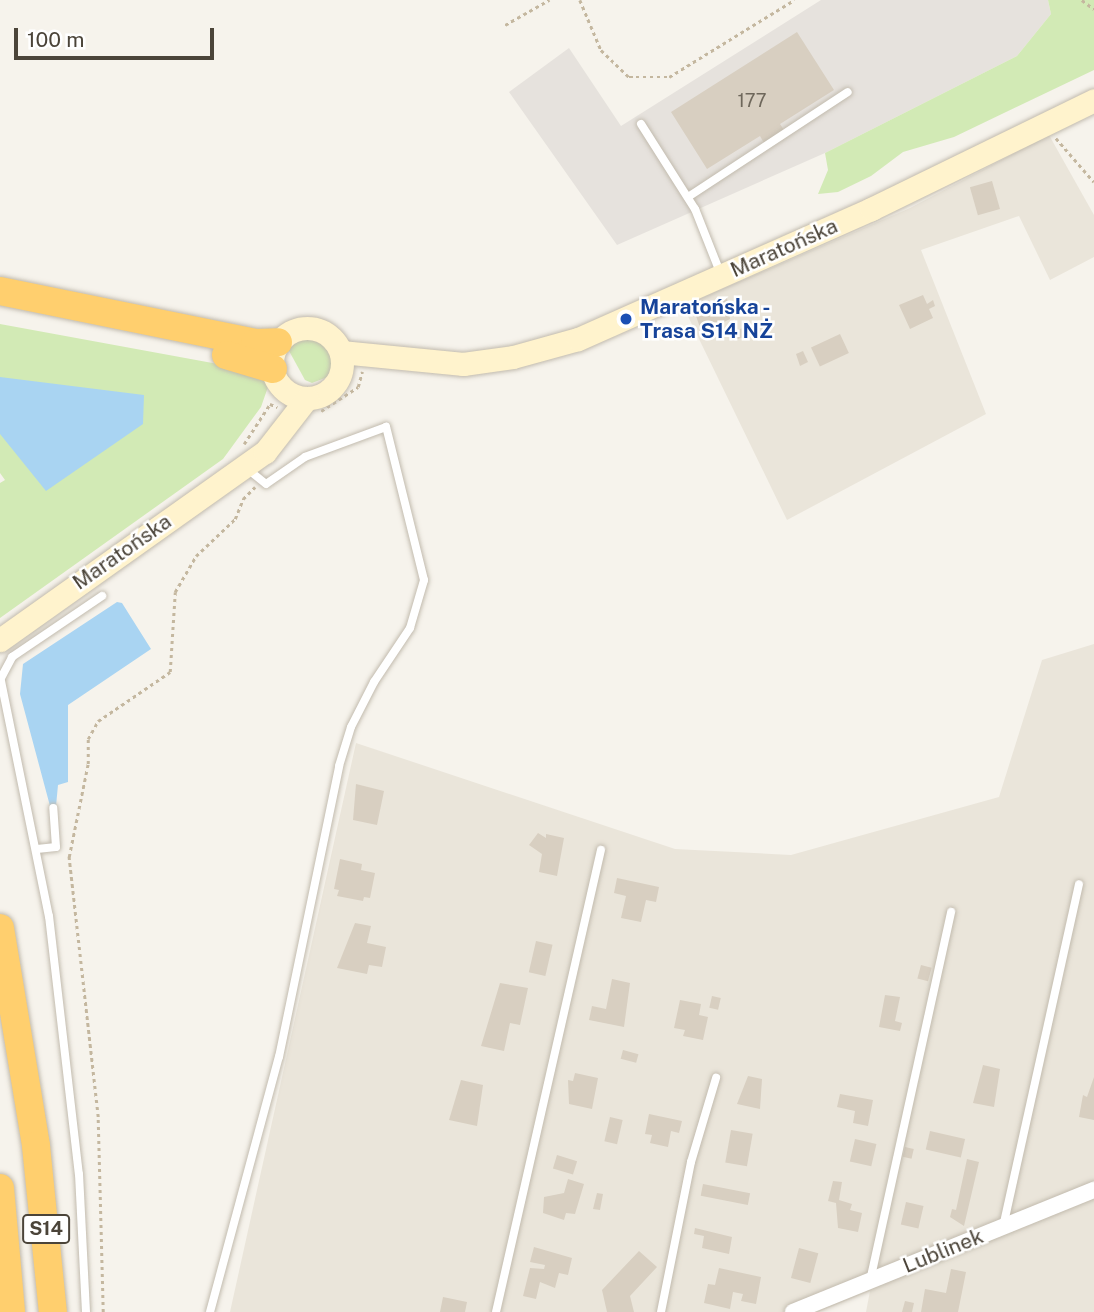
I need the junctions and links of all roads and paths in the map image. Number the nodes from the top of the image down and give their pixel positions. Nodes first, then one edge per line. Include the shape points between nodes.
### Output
1 (549, 0) edge
2 (580, 0) edge
3 (793, 0) edge
4 (1082, 0) edge
5 (1094, 9) edge
6 (505, 25) dead end
7 (848, 92) dead end
8 (1094, 100) edge
9 (1047, 123) junction
10 (642, 124) dead end
11 (1094, 183) edge
12 (688, 197) junction
13 (721, 275) junction
14 (0, 291) edge
15 (0, 311) edge
16 (341, 352) junction
17 (463, 363) junction
18 (278, 366) junction
19 (354, 378) junction
20 (313, 405) junction
21 (252, 474) junction
22 (102, 596) dead end
23 (0, 640) edge
24 (1, 677) edge
25 (52, 808) dead end
26 (37, 849) junction
27 (601, 850) dead end
28 (1079, 884) dead end
29 (951, 912) dead end
30 (0, 928) edge
31 (716, 1078) dead end
32 (0, 1188) edge
33 (1094, 1190) edge
34 (1003, 1227) junction
35 (870, 1281) junction
36 (12, 1312) edge
37 (53, 1312) edge
38 (86, 1312) edge
39 (103, 1312) edge
40 (210, 1312) edge
41 (496, 1312) edge
42 (662, 1312) edge
43 (793, 1312) edge

1 - 6 path
2 - 3 path via 601,50 629,77 669,77
4 - 5 path
7 - 12 lane
8 - 9 main road, Maratońska
9 - 11 path
9 - 13 main road, Maratońska via 876,207
10 - 12 lane
12 - 13 lane
13 - 17 main road, Maratońska via 578,339 513,357
14 - 18 highway via 255,343
15 - 18 highway
16 - 17 main road, Maratońska
16 - 18 main road via 329,335 308,327 286,334
16 - 19 main road
17 - 19 main road, Maratońska
18 - 20 main road
18 - 21 main road, Maratońska via 281,409
19 - 20 path
19 - 20 main road
20 - 21 main road, Maratońska via 272,445
21 - 23 main road, Maratońska
21 - 39 path via 235,519 196,556 175,592 170,672 98,721 88,739 88,764 69,857 98,1116
21 - 40 lane via 266,484 305,457 386,427 424,580 410,628 374,682 351,727 339,766 279,1057
22 - 24 lane via 12,657
24 - 26 lane
25 - 26 lane via 56,847
26 - 38 lane via 79,1174
27 - 41 lane
28 - 34 lane
29 - 35 lane
30 - 37 highway, S14 via 36,1146
31 - 42 lane via 691,1162
32 - 36 highway, S14
33 - 34 street, Lublinek
34 - 35 street, Lublinek
35 - 43 street, Lublinek

